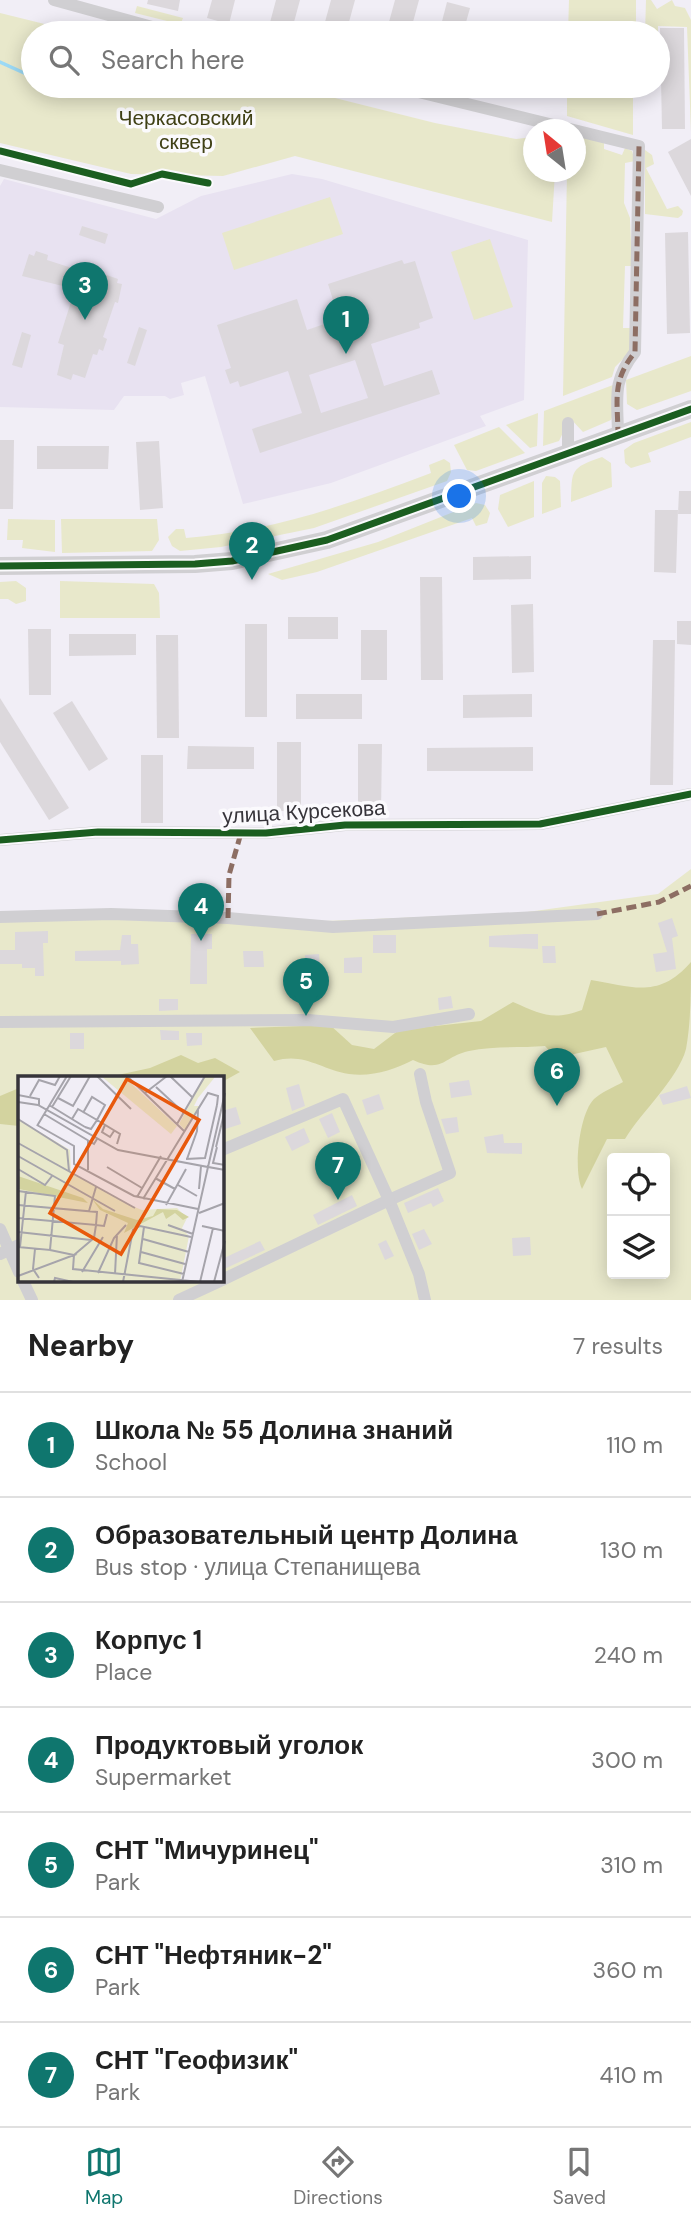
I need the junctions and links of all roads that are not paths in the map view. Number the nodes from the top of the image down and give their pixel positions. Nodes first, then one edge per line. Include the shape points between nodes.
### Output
1 (54, 0) edge
2 (130, 21) edge
3 (443, 98) edge
4 (0, 170) edge
5 (158, 207) dead end
6 (691, 409) edge
7 (568, 423) dead end
8 (618, 436) junction
9 (568, 455) junction
10 (0, 566) edge
11 (691, 794) edge
12 (0, 840) edge
13 (597, 914) dead end
14 (0, 917) edge
15 (469, 1014) dead end
16 (0, 1022) edge
17 (420, 1074) dead end
18 (224, 1149) edge
19 (389, 1200) junction
20 (0, 1229) edge
21 (10, 1249) edge
22 (18, 1269) edge
23 (224, 1279) edge
24 (23, 1282) edge
25 (217, 1282) edge
26 (32, 1300) edge
27 (179, 1300) edge
28 (425, 1300) edge

1 - 2 street
3 - 8 street via 639,146 635,352 618,380
4 - 5 street
6 - 8 street
7 - 9 street
8 - 9 street
9 - 10 street via 327,540 232,561
11 - 12 street, улица Курсекова via 540,824 345,825 266,833 98,832
13 - 14 street via 333,927 228,918
15 - 16 street via 393,1027 309,1020
17 - 19 street via 450,1173
18 - 19 street via 343,1099
19 - 23 street
19 - 28 street
20 - 21 street
21 - 22 street
24 - 26 street
25 - 27 street

